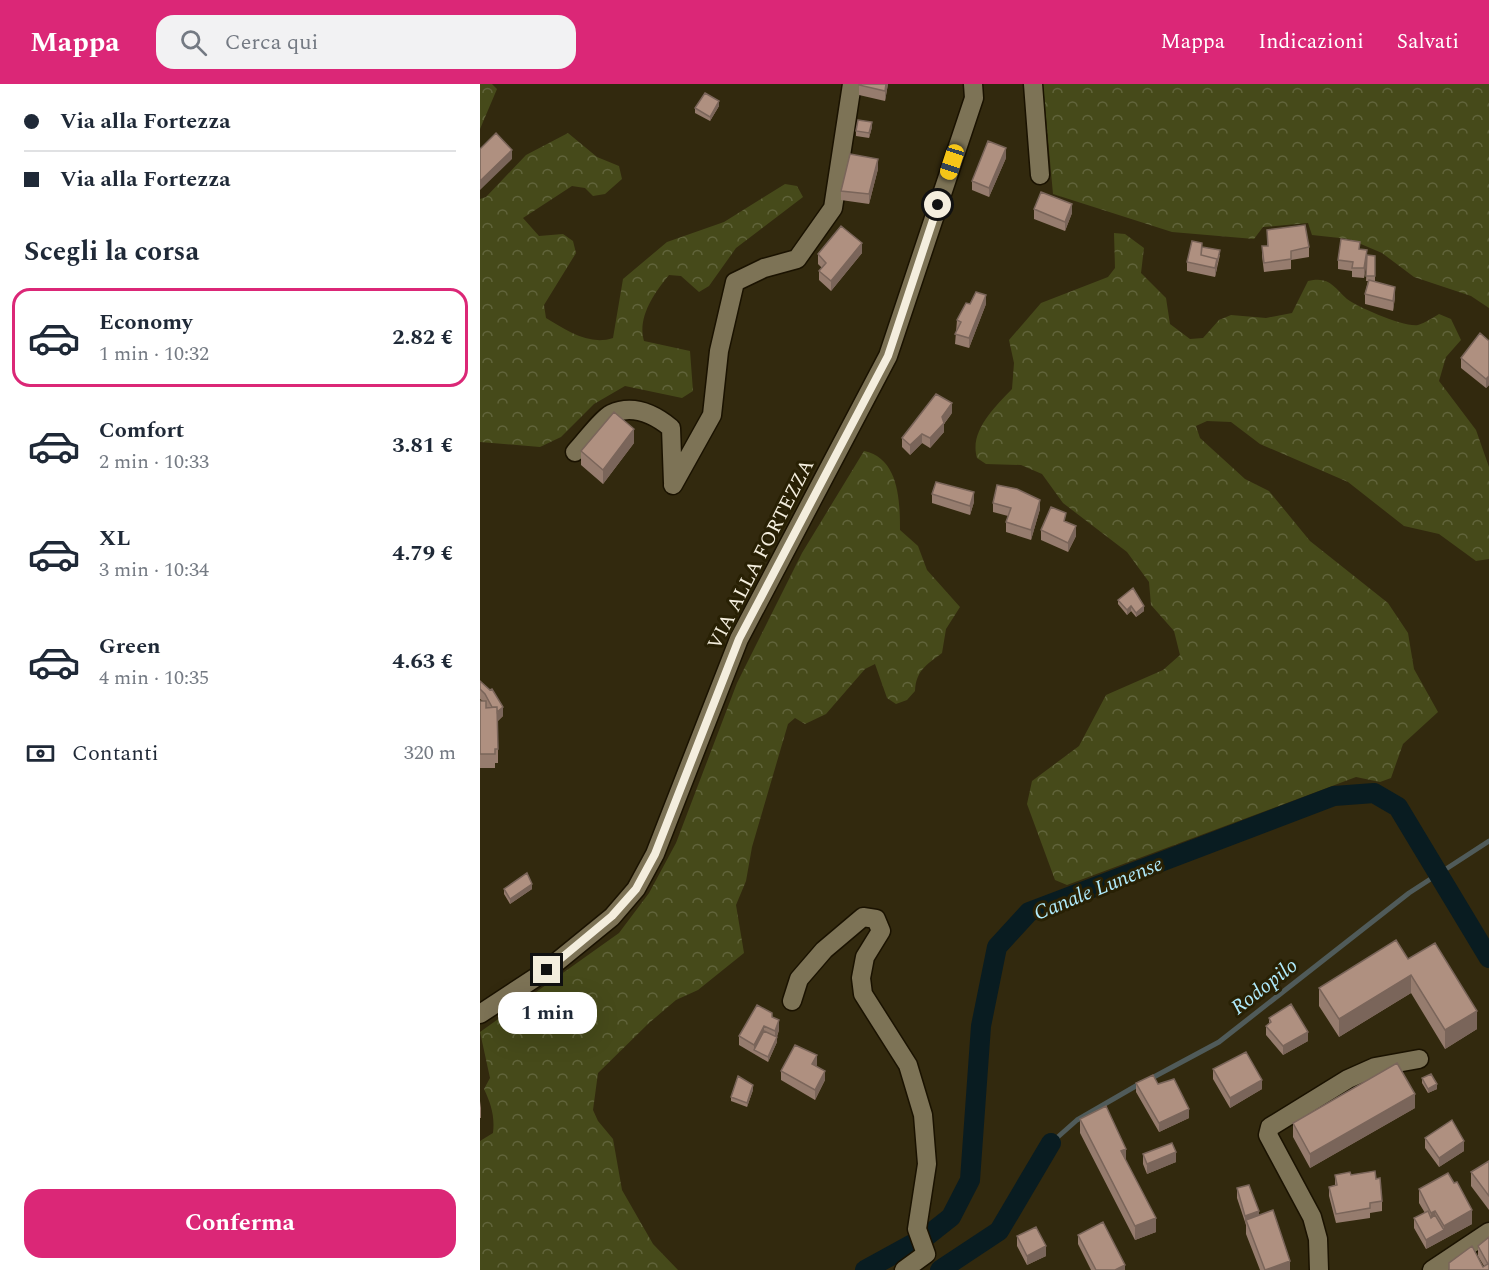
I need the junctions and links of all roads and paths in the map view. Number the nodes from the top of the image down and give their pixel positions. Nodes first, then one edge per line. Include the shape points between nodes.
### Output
1 (852, 84) edge
2 (973, 84) edge
3 (1033, 84) edge
4 (1040, 175) dead end
5 (575, 452) dead end
6 (792, 1001) dead end
7 (480, 1014) edge
8 (1419, 1059) dead end
9 (1489, 1232) edge
10 (904, 1270) edge
11 (1319, 1270) edge
12 (1433, 1270) edge

1 - 5 street via 833,207 797,259 764,268 735,282 718,351 712,415 673,485 671,428 654,414 636,411 610,415
2 - 7 street, VIA ALLA FORTEZZA via 974,98 888,356 739,639 655,854 636,889 612,916 547,970
3 - 4 street
6 - 10 street via 799,979 824,950 863,917 876,919 881,931 865,957 863,994 908,1065 923,1115 927,1164 920,1237 926,1254
8 - 11 street via 1375,1067 1348,1079 1270,1127 1268,1135 1312,1216
9 - 12 street

